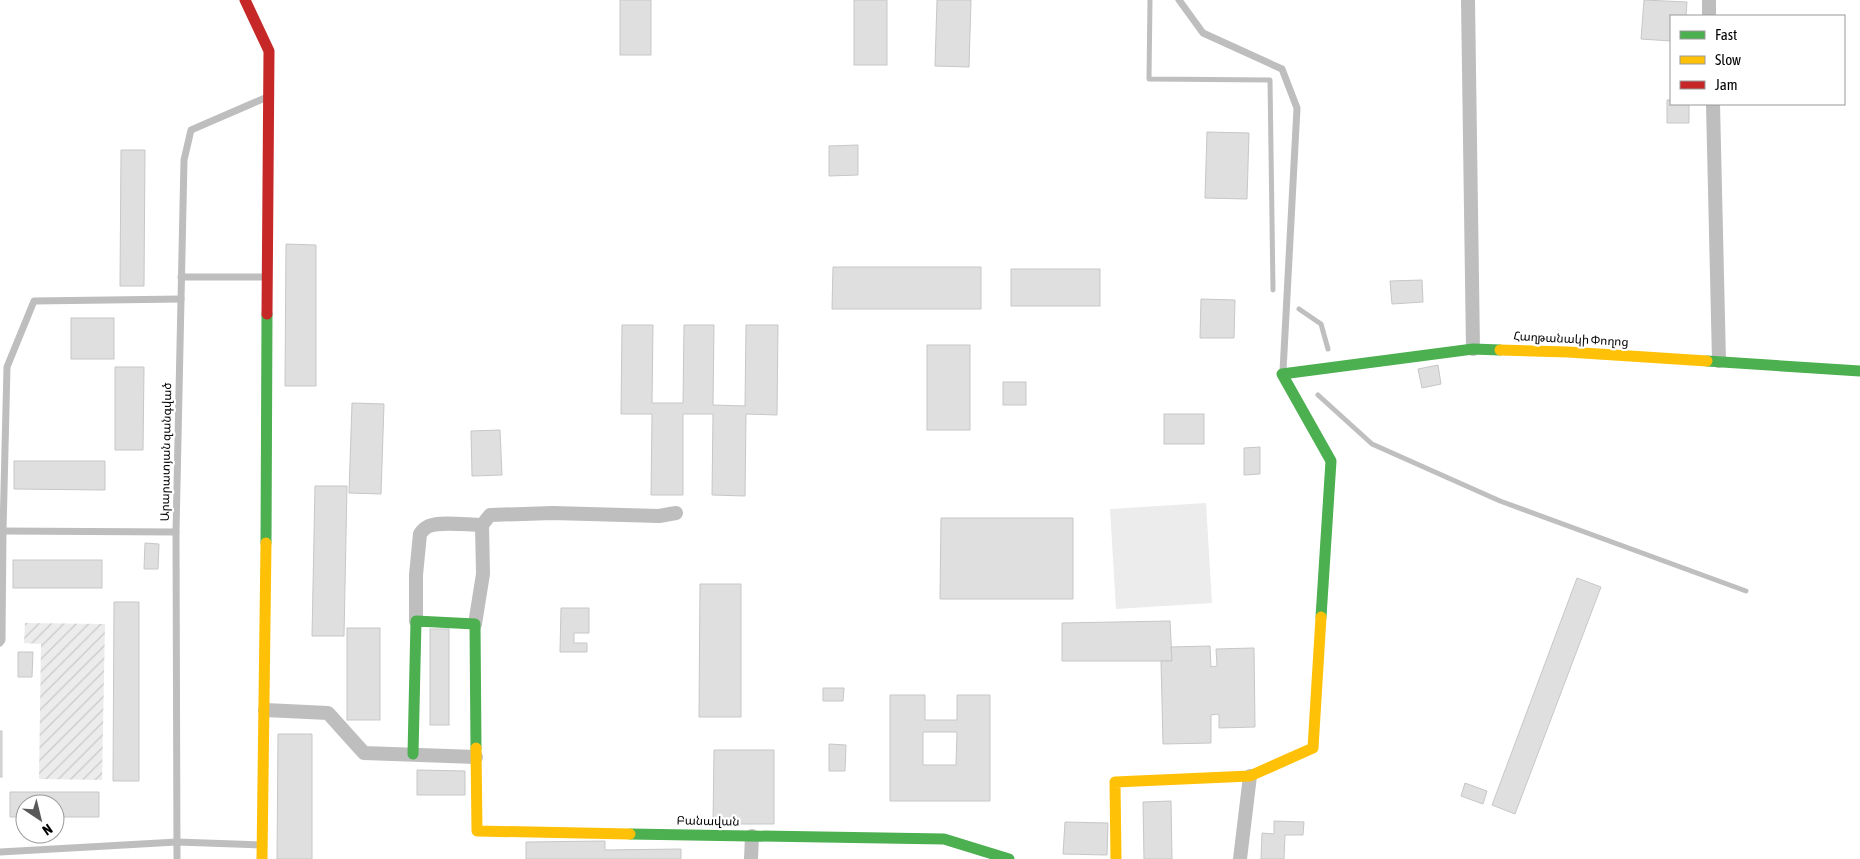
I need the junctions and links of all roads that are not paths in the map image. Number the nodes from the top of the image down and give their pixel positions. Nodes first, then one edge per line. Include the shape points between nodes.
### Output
1 (245, 0) edge
2 (1178, 0) edge
3 (1468, 0) edge
4 (1709, 0) edge
5 (1710, 15) edge
6 (268, 97) junction
7 (1713, 105) edge
8 (181, 277) junction
9 (267, 277) junction
10 (181, 299) junction
11 (1473, 349) junction
12 (1720, 361) junction
13 (1860, 370) edge
14 (1282, 374) junction
15 (676, 513) dead end
16 (482, 525) junction
17 (3, 531) junction
18 (176, 532) junction
19 (416, 621) junction
20 (475, 624) junction
21 (0, 643) edge
22 (264, 710) junction
23 (413, 754) junction
24 (476, 757) junction
25 (1250, 776) junction
26 (752, 836) junction
27 (177, 842) junction
28 (262, 845) junction
29 (0, 852) edge
30 (177, 859) edge
31 (262, 859) edge
32 (751, 859) edge
33 (1009, 859) edge
34 (1116, 859) edge
35 (1240, 859) edge

1 - 6 street via 269,51
2 - 14 lane via 1203,33 1282,69 1297,108
3 - 11 street
4 - 5 street
6 - 8 lane, Արարատյան զանգված via 190,130 184,160
6 - 9 street
7 - 12 street
8 - 9 lane
8 - 10 lane, Արարատյան զանգված
9 - 22 street
10 - 17 lane via 34,301 7,367
10 - 18 lane, Արարատյան զանգված
11 - 12 street, Հաղթանակի Փողոց
11 - 14 street, Հաղթանակի Փողոց
12 - 13 street, Հաղթանակի Փողոց
14 - 25 street via 1331,461 1313,748
15 - 16 street via 659,516 490,515
16 - 19 street via 430,526 420,534
16 - 20 street via 483,574
17 - 18 lane
17 - 21 lane
18 - 27 lane, Արարատյան զանգված
19 - 20 street
19 - 23 street
20 - 24 street
22 - 23 street via 328,713 364,753
22 - 28 street
23 - 24 street
24 - 26 street, Բանավան via 477,831
25 - 34 street via 1115,782
25 - 35 street
26 - 32 street
26 - 33 street, Բանավան via 944,839
27 - 28 lane
27 - 29 lane
27 - 30 lane, Արարատյան զանգված
28 - 31 street

